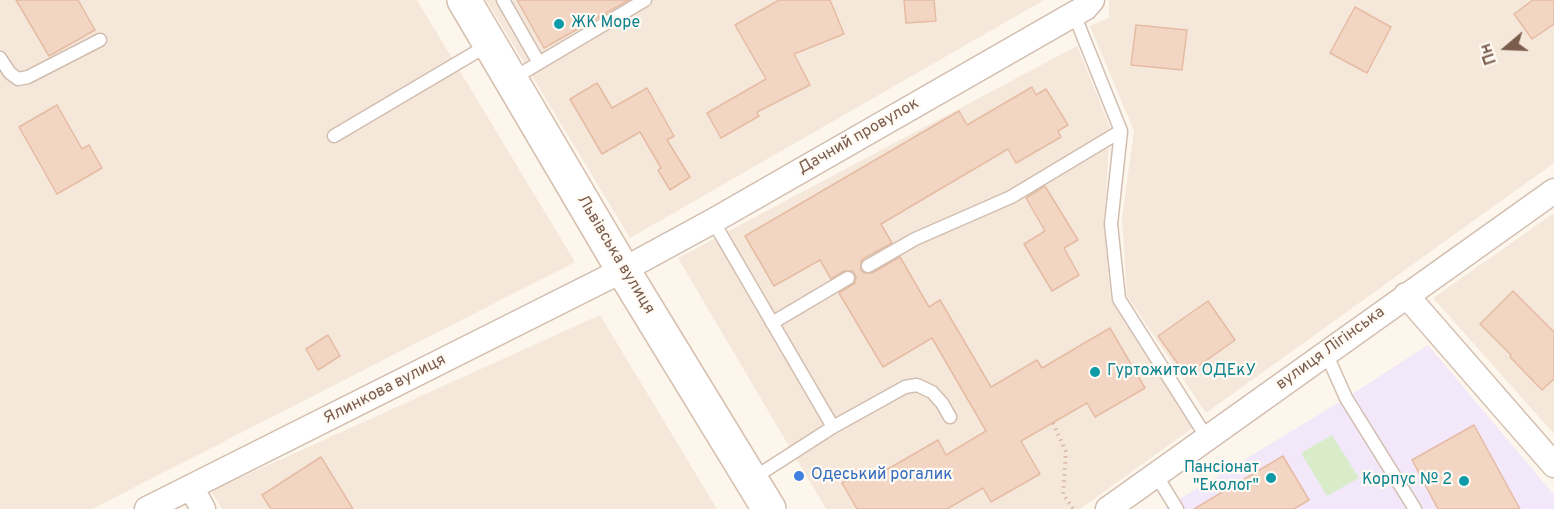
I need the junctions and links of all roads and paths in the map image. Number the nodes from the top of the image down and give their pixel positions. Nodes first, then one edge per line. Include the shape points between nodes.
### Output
1 (464, 0) edge
2 (503, 0) edge
3 (645, 0) edge
4 (1083, 7) edge
5 (100, 40) dead end
6 (490, 44) junction
7 (0, 58) edge
8 (539, 63) junction
9 (511, 80) junction
10 (1121, 131) junction
11 (334, 136) dead end
12 (1554, 191) edge
13 (713, 221) junction
14 (868, 266) dead end
15 (623, 270) junction
16 (848, 278) dead end
17 (1406, 295) junction
18 (772, 323) junction
19 (1326, 353) junction
20 (950, 417) dead end
21 (1053, 423) dead end
22 (833, 428) junction
23 (1207, 438) junction
24 (1554, 465) edge
25 (1156, 475) junction
26 (751, 480) junction
27 (191, 488) junction
28 (147, 509) edge
29 (204, 509) edge
30 (769, 509) edge
31 (1073, 509) edge
32 (1108, 509) edge
33 (1177, 509) edge
34 (1415, 509) edge

1 - 6 main road, Львівська вулиця
2 - 8 lane
3 - 8 lane
4 - 10 lane
4 - 13 street, Дачний провулок
5 - 7 lane via 18,79
6 - 9 main road, Львівська вулиця
6 - 11 lane
8 - 9 lane
9 - 15 main road, Львівська вулиця
10 - 14 lane via 1011,197 915,238
10 - 23 lane via 1111,224 1119,299
12 - 17 street, вулиця Лігінська
13 - 15 street, Дачний провулок
13 - 18 lane
15 - 26 main road, Львівська вулиця
15 - 27 street, Ялинкова вулиця
16 - 18 lane
17 - 19 street, вулиця Лігінська
17 - 24 street
18 - 22 lane
19 - 23 street, вулиця Лігінська
19 - 34 lane via 1346,398
20 - 22 lane via 932,392 917,385 905,387
21 - 31 path via 1066,452 1063,494
22 - 26 lane
23 - 25 street, вулиця Лігінська
25 - 32 street, вулиця Лігінська
25 - 33 lane
26 - 30 main road, Львівська вулиця
27 - 28 street, Ялинкова вулиця
27 - 29 street

